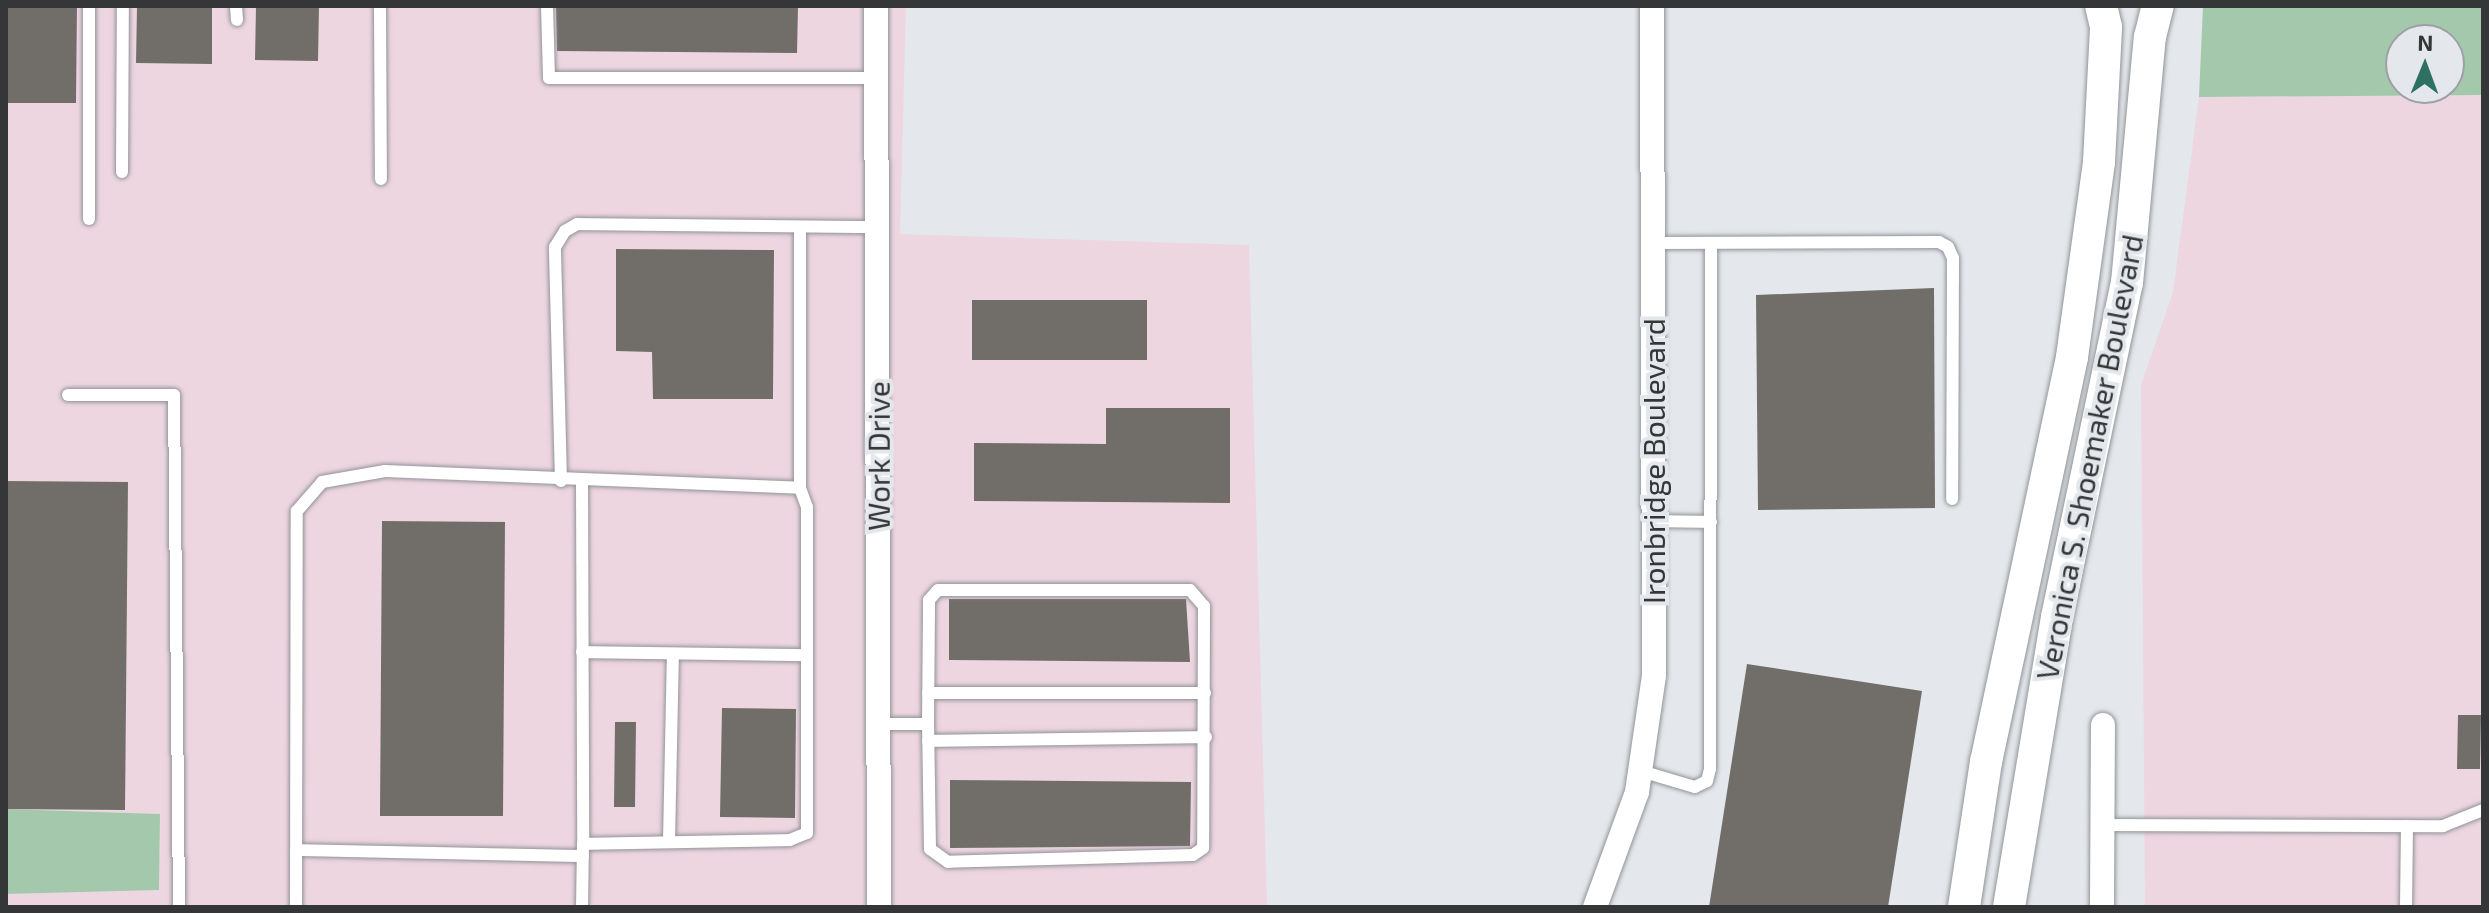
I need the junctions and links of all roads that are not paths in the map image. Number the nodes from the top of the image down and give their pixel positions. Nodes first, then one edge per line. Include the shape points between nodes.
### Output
1 (89, 6) edge
2 (123, 6) edge
3 (236, 6) edge
4 (380, 6) edge
5 (547, 6) edge
6 (876, 6) edge
7 (1652, 6) edge
8 (2101, 6) edge
9 (2158, 6) edge
10 (237, 20) dead end
11 (875, 78) junction
12 (122, 172) dead end
13 (381, 179) dead end
14 (89, 219) dead end
15 (876, 227) junction
16 (800, 229) junction
17 (1653, 243) junction
18 (1711, 243) junction
19 (68, 395) dead end
20 (561, 481) junction
21 (582, 481) junction
22 (800, 488) junction
23 (1952, 499) dead end
24 (1653, 521) junction
25 (1711, 522) junction
26 (582, 652) junction
27 (673, 654) junction
28 (804, 655) junction
29 (928, 693) junction
30 (1205, 693) junction
31 (879, 724) junction
32 (928, 724) junction
33 (2103, 725) dead end
34 (1206, 737) junction
35 (928, 741) junction
36 (1641, 771) junction
37 (2483, 810) edge
38 (2102, 825) junction
39 (2407, 826) junction
40 (669, 841) junction
41 (296, 850) junction
42 (583, 850) junction
43 (179, 907) edge
44 (296, 907) edge
45 (582, 907) edge
46 (879, 907) edge
47 (1595, 907) edge
48 (1964, 907) edge
49 (2009, 907) edge
50 (2102, 907) edge
51 (2406, 907) edge

1 - 14 lane
2 - 12 lane
3 - 10 lane
4 - 13 lane
5 - 11 lane via 549,78
6 - 11 street, Work Drive
7 - 17 street, Ironbridge Boulevard
8 - 48 street, Veronica S. Shoemaker Boulevard via 2106,27 2099,162 2072,357 1986,762
9 - 49 street, Veronica S. Shoemaker Boulevard via 2150,37 2127,283 2057,617
11 - 15 street, Work Drive
15 - 16 lane
15 - 31 street, Work Drive
16 - 20 lane via 577,224 565,231 555,247
16 - 22 lane
17 - 18 lane
17 - 24 street, Ironbridge Boulevard
18 - 23 lane via 1939,242 1948,247 1953,258
18 - 25 lane
19 - 43 lane via 174,395
20 - 21 lane
20 - 41 lane via 385,471 322,482 297,511
21 - 22 lane
21 - 26 lane
22 - 28 lane via 807,507
24 - 25 lane
24 - 36 street, Ironbridge Boulevard via 1654,675
25 - 36 lane via 1707,781 1695,787
26 - 27 lane
26 - 42 lane
27 - 28 lane
27 - 40 lane
28 - 40 lane via 807,833 790,840
29 - 30 lane
29 - 30 lane via 929,600 938,590 1190,590 1200,595
29 - 32 lane
30 - 34 lane
31 - 32 lane
31 - 46 street, Work Drive
32 - 35 lane
33 - 38 street
34 - 35 lane
34 - 35 lane via 1207,839 1193,855 948,862 930,849
36 - 47 street, Ironbridge Boulevard
37 - 39 lane via 2443,826
38 - 39 lane
38 - 50 street
39 - 51 lane
40 - 42 lane
41 - 42 lane
41 - 44 lane
42 - 45 lane

